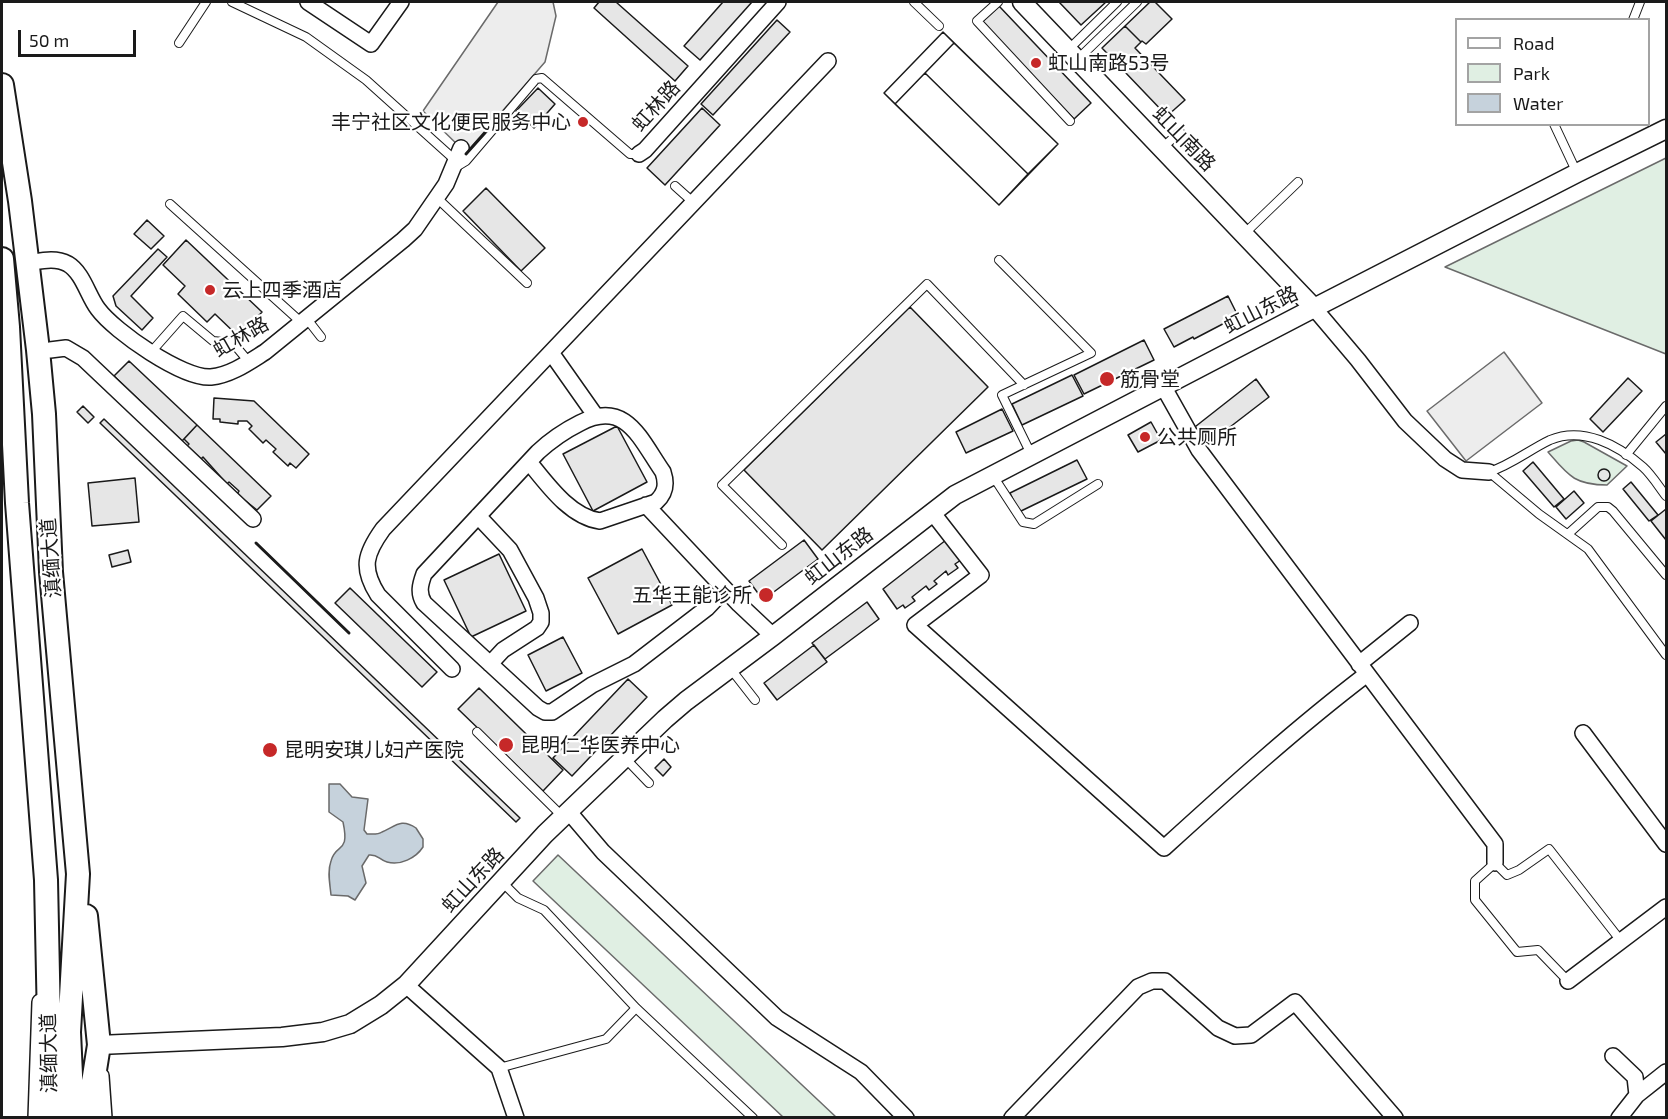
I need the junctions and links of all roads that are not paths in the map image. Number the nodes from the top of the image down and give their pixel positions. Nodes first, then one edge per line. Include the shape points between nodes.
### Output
1 (206, 2) edge
2 (232, 2) edge
3 (308, 2) edge
4 (401, 2) edge
5 (778, 2) edge
6 (914, 2) edge
7 (998, 2) edge
8 (1022, 2) edge
9 (1117, 2) edge
10 (1137, 2) edge
11 (1640, 2) edge
12 (1634, 18) edge
13 (939, 26) dead end
14 (179, 43) dead end
15 (1073, 55) junction
16 (828, 61) dead end
17 (2, 85) edge
18 (1070, 122) dead end
19 (1555, 126) edge
20 (1666, 129) edge
21 (1180, 132) dead end
22 (1162, 148) junction
23 (639, 153) joint
24 (456, 159) junction
25 (1577, 173) junction
26 (1298, 182) dead end
27 (675, 186) dead end
28 (437, 198) junction
29 (694, 203) junction
30 (170, 204) dead end
31 (1244, 234) junction
32 (2, 259) edge
33 (999, 260) dead end
34 (28, 268) junction
35 (527, 283) dead end
36 (1314, 308) junction
37 (304, 321) junction
38 (5, 325) edge
39 (253, 327) dead end
40 (321, 337) dead end
41 (233, 343) junction
42 (44, 350) junction
43 (152, 351) junction
44 (552, 354) junction
45 (249, 362) junction
46 (1024, 385) junction
47 (1163, 386) junction
48 (1666, 406) edge
49 (595, 415) junction
50 (45, 452) junction
51 (15, 453) junction
52 (1031, 454) junction
53 (1626, 455) junction
54 (529, 462) junction
55 (1489, 472) junction
56 (992, 474) junction
57 (1098, 484) dead end
58 (1666, 496) edge
59 (646, 506) junction
60 (932, 512) junction
61 (478, 516) junction
62 (253, 519) dead end
63 (1568, 534) junction
64 (782, 545) dead end
65 (1666, 575) edge
66 (725, 589) junction
67 (1410, 623) dead end
68 (773, 636) junction
69 (1666, 655) edge
70 (490, 664) junction
71 (730, 668) junction
72 (452, 669) dead end
73 (1363, 669) junction
74 (755, 700) dead end
75 (477, 732) dead end
76 (1583, 733) dead end
77 (625, 758) junction
78 (649, 783) dead end
79 (566, 814) junction
80 (1666, 844) edge
81 (1495, 863) junction
82 (78, 874) junction
83 (46, 880) junction
84 (502, 882) junction
85 (1666, 907) edge
86 (47, 939) junction
87 (1622, 941) junction
88 (1568, 981) joint
89 (406, 985) junction
90 (636, 1008) junction
91 (69, 1032) junction
92 (99, 1046) junction
93 (1612, 1056) dead end
94 (499, 1068) junction
95 (1666, 1072) edge
96 (1637, 1095) junction
97 (91, 1106) edge
98 (36, 1118) edge
99 (51, 1118) edge
100 (73, 1118) edge
101 (104, 1118) edge
102 (516, 1118) edge
103 (753, 1118) edge
104 (906, 1118) edge
105 (1012, 1118) edge
106 (1395, 1118) edge
107 (1619, 1118) edge

1 - 14 lane
2 - 24 lane via 306,37 366,80
3 - 4 street via 371,44
5 - 23 street, 虹林路
6 - 13 lane
7 - 18 lane via 977,21
8 - 15 street, 虹山南路
9 - 15 lane
10 - 15 lane
11 - 12 lane
15 - 22 street, 虹山南路
16 - 29 street
17 - 34 main road, 滇缅大道
19 - 25 lane
20 - 25 street, 虹山东路
21 - 22 lane
22 - 31 street, 虹山南路
23 - 24 lane, 虹林路 via 630,154 542,78 536,79 466,161
24 - 28 street, 虹林路
25 - 36 street, 虹山东路
26 - 31 lane
27 - 29 lane
28 - 35 lane
28 - 37 street, 虹林路 via 403,240
29 - 44 street
30 - 37 lane
31 - 36 street, 虹山南路
32 - 38 main road, 滇缅大道
33 - 46 lane via 1091,353
34 - 42 main road, 滇缅大道
34 - 43 street, 虹林路 via 57,260 69,265 108,322
36 - 47 street, 虹山东路
36 - 55 street via 1406,421 1445,459 1462,470
37 - 40 lane
37 - 45 street, 虹林路
38 - 42 street
38 - 51 main road, 滇缅大道
39 - 41 lane
41 - 43 lane via 213,341 183,316
41 - 45 lane
42 - 50 main road, 滇缅大道
42 - 62 street via 66,348 83,358
43 - 45 street, 虹林路 via 186,372 203,376 226,373
44 - 49 street
44 - 72 street via 370,547 366,562 369,580 378,595
46 - 52 lane via 1002,395
46 - 64 lane via 927,284 722,485
47 - 52 street, 虹山东路
47 - 73 street via 1199,450
48 - 53 lane
49 - 54 street via 549,441
49 - 59 street via 614,416 628,424 663,472 666,488 662,496
50 - 51 main road via 34,440 18,445
50 - 82 main road, 滇缅大道 via 51,573
51 - 83 main road, 滇缅大道 via 12,483
52 - 56 street, 虹山东路
53 - 55 lane via 1591,436 1562,436
53 - 58 lane via 1643,468
54 - 59 street via 553,490 592,520
54 - 61 street
55 - 63 lane
56 - 57 lane via 1023,522 1034,524
56 - 60 street, 虹山东路
59 - 66 street
60 - 68 street, 虹山东路
60 - 73 street via 981,575 915,625 1164,848
61 - 70 street via 510,550 541,613 537,628 503,650
61 - 70 street via 424,574 419,589 424,603
63 - 65 lane via 1598,507 1608,507
63 - 69 lane via 1588,549
66 - 68 street
66 - 70 street via 707,608 634,664 592,685 552,712 538,708
67 - 73 street
68 - 71 street, 虹山东路
71 - 74 lane
71 - 77 street, 虹山东路 via 686,701
73 - 81 street via 1495,844
75 - 79 lane
76 - 80 street
77 - 78 lane
77 - 79 street, 虹山东路
79 - 84 street, 虹山东路
79 - 104 street via 777,1018 861,1072
81 - 87 lane via 1507,875 1549,849
81 - 88 lane via 1474,881 1475,900 1517,952 1538,950
82 - 91 main road, 滇缅大道
82 - 92 main road via 89,931
83 - 86 main road, 滇缅大道
83 - 91 main road, 滇缅大道
84 - 89 street, 虹山东路
84 - 90 lane via 518,898 544,910
85 - 87 street
86 - 98 street via 38,1018
86 - 99 main road, 滇缅大道
87 - 88 street
89 - 92 street, 虹山东路 via 350,1024 324,1032
89 - 94 street
90 - 94 lane via 606,1039
90 - 103 lane
91 - 100 main road, 滇缅大道
92 - 97 main road
92 - 101 street
93 - 96 street via 1635,1077
94 - 102 street
95 - 96 street
96 - 107 street
105 - 106 street via 1138,987 1165,981 1218,1028 1235,1036 1251,1035 1295,1002

